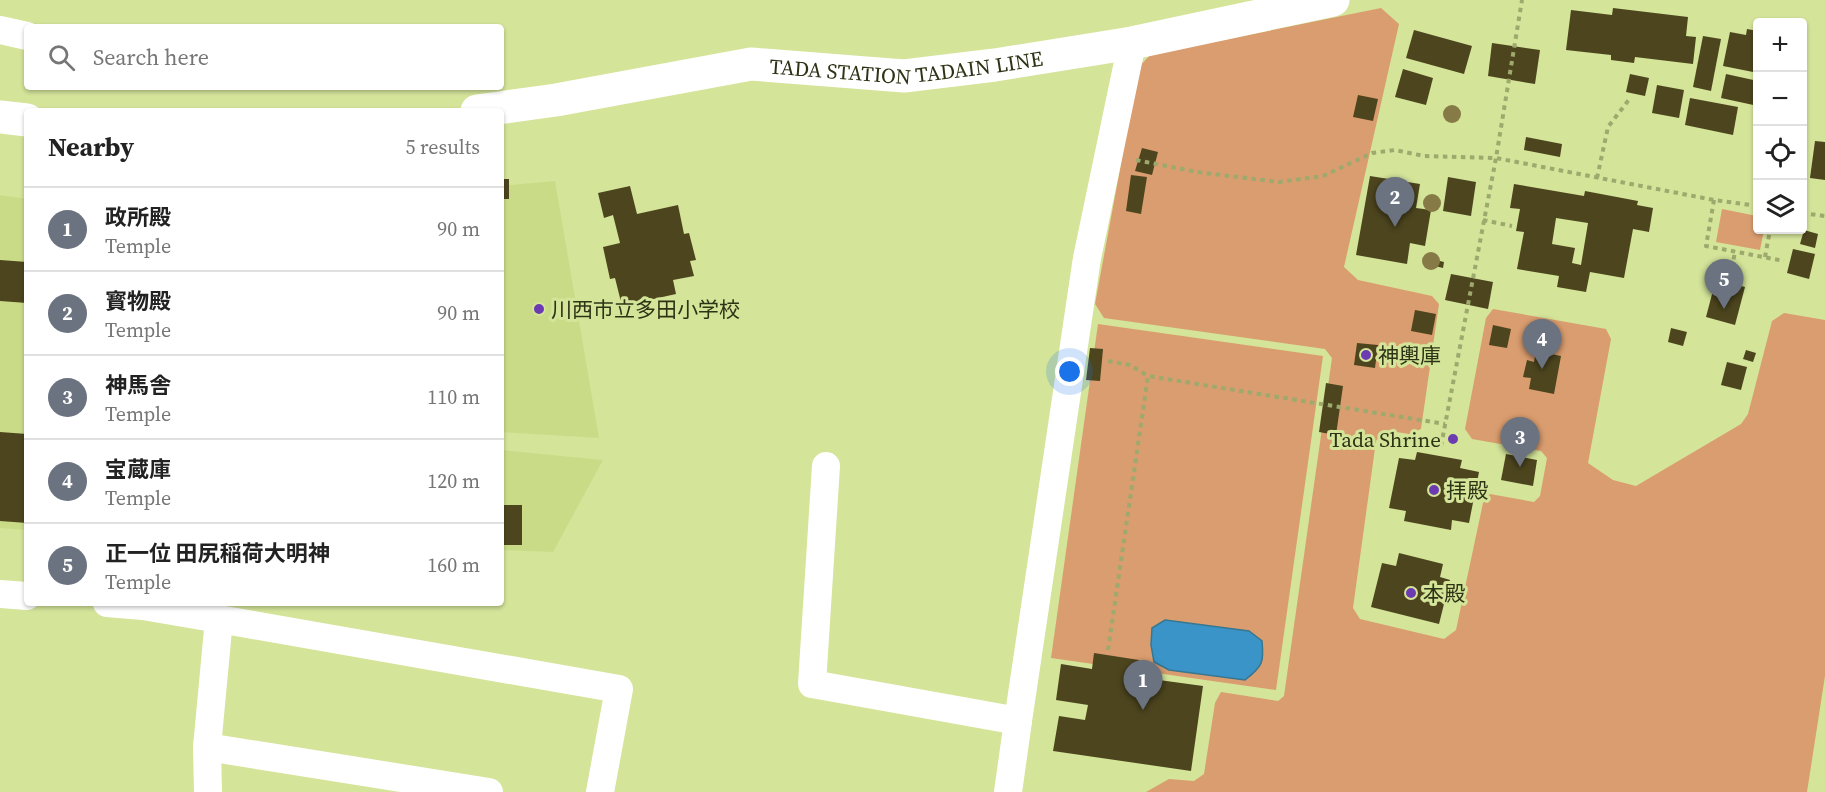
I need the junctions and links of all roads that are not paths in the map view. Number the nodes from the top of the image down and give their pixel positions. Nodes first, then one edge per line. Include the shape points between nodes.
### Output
1 (1333, 0) edge
2 (0, 30) edge
3 (24, 35) edge
4 (1132, 43) junction
5 (499, 108) edge
6 (0, 117) edge
7 (24, 120) edge
8 (826, 466) dead end
9 (0, 594) edge
10 (24, 596) edge
11 (142, 606) edge
12 (219, 619) junction
13 (1018, 721) junction
14 (207, 747) junction
15 (208, 792) edge
16 (489, 792) edge
17 (600, 792) edge
18 (1008, 792) edge

1 - 4 main road, TADA STATION TADAIN LINE
2 - 3 street
4 - 5 main road, TADA STATION TADAIN LINE via 904,76 751,64
4 - 13 street via 1087,258
6 - 7 main road
8 - 13 street via 812,684
9 - 10 street
11 - 12 street
12 - 14 street
12 - 17 street via 619,688
13 - 18 street
14 - 15 street
14 - 16 street

